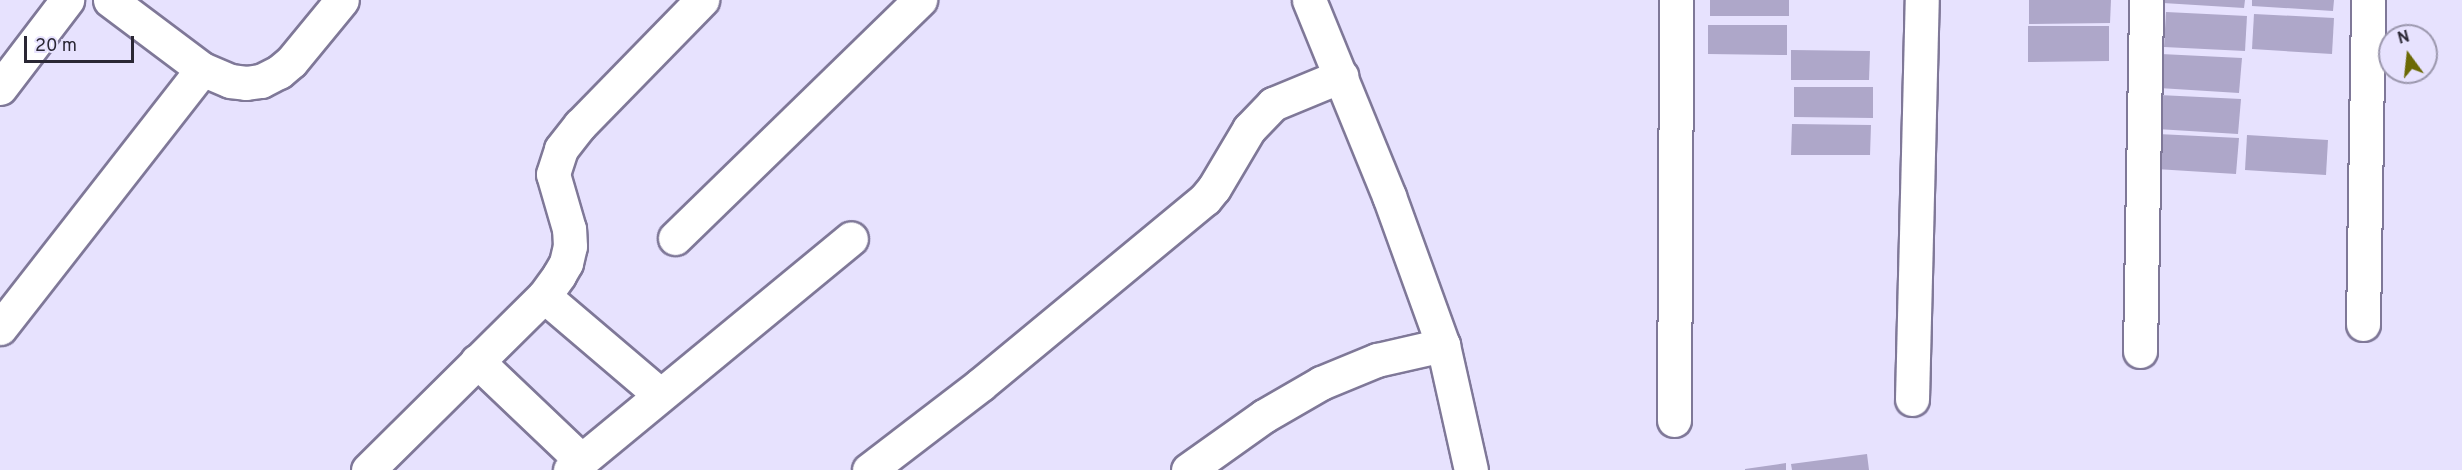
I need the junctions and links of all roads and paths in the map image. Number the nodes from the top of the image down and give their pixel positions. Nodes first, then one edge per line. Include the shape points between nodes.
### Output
1 (67, 0) edge
2 (110, 0) edge
3 (342, 0) edge
4 (702, 0) edge
5 (920, 0) edge
6 (1310, 0) edge
7 (1676, 0) edge
8 (1922, 0) edge
9 (2146, 0) edge
10 (2368, 0) edge
11 (202, 69) junction
12 (1341, 76) junction
13 (0, 88) edge
14 (675, 238) dead end
15 (851, 238) dead end
16 (544, 296) junction
17 (1, 324) edge
18 (2363, 324) dead end
19 (1443, 345) junction
20 (2140, 351) dead end
21 (477, 362) junction
22 (659, 394) junction
23 (1912, 399) dead end
24 (1674, 420) dead end
25 (576, 465) edge
26 (368, 470) edge
27 (869, 470) edge
28 (1188, 470) edge
29 (1471, 470) edge

1 - 13 street
2 - 11 street
3 - 11 street via 291,62 261,81 230,81
4 - 16 street via 561,149 554,174 570,246 566,263
5 - 14 street
6 - 12 street
7 - 24 street
8 - 23 street
9 - 20 street
10 - 18 street
11 - 17 street
12 - 19 street
12 - 27 street via 1273,104 1249,129 1205,199 980,385
15 - 22 street
16 - 21 street
16 - 22 street
19 - 28 street via 1377,360 1321,383 1264,416
19 - 29 street
21 - 25 street
21 - 26 street
22 - 25 street

